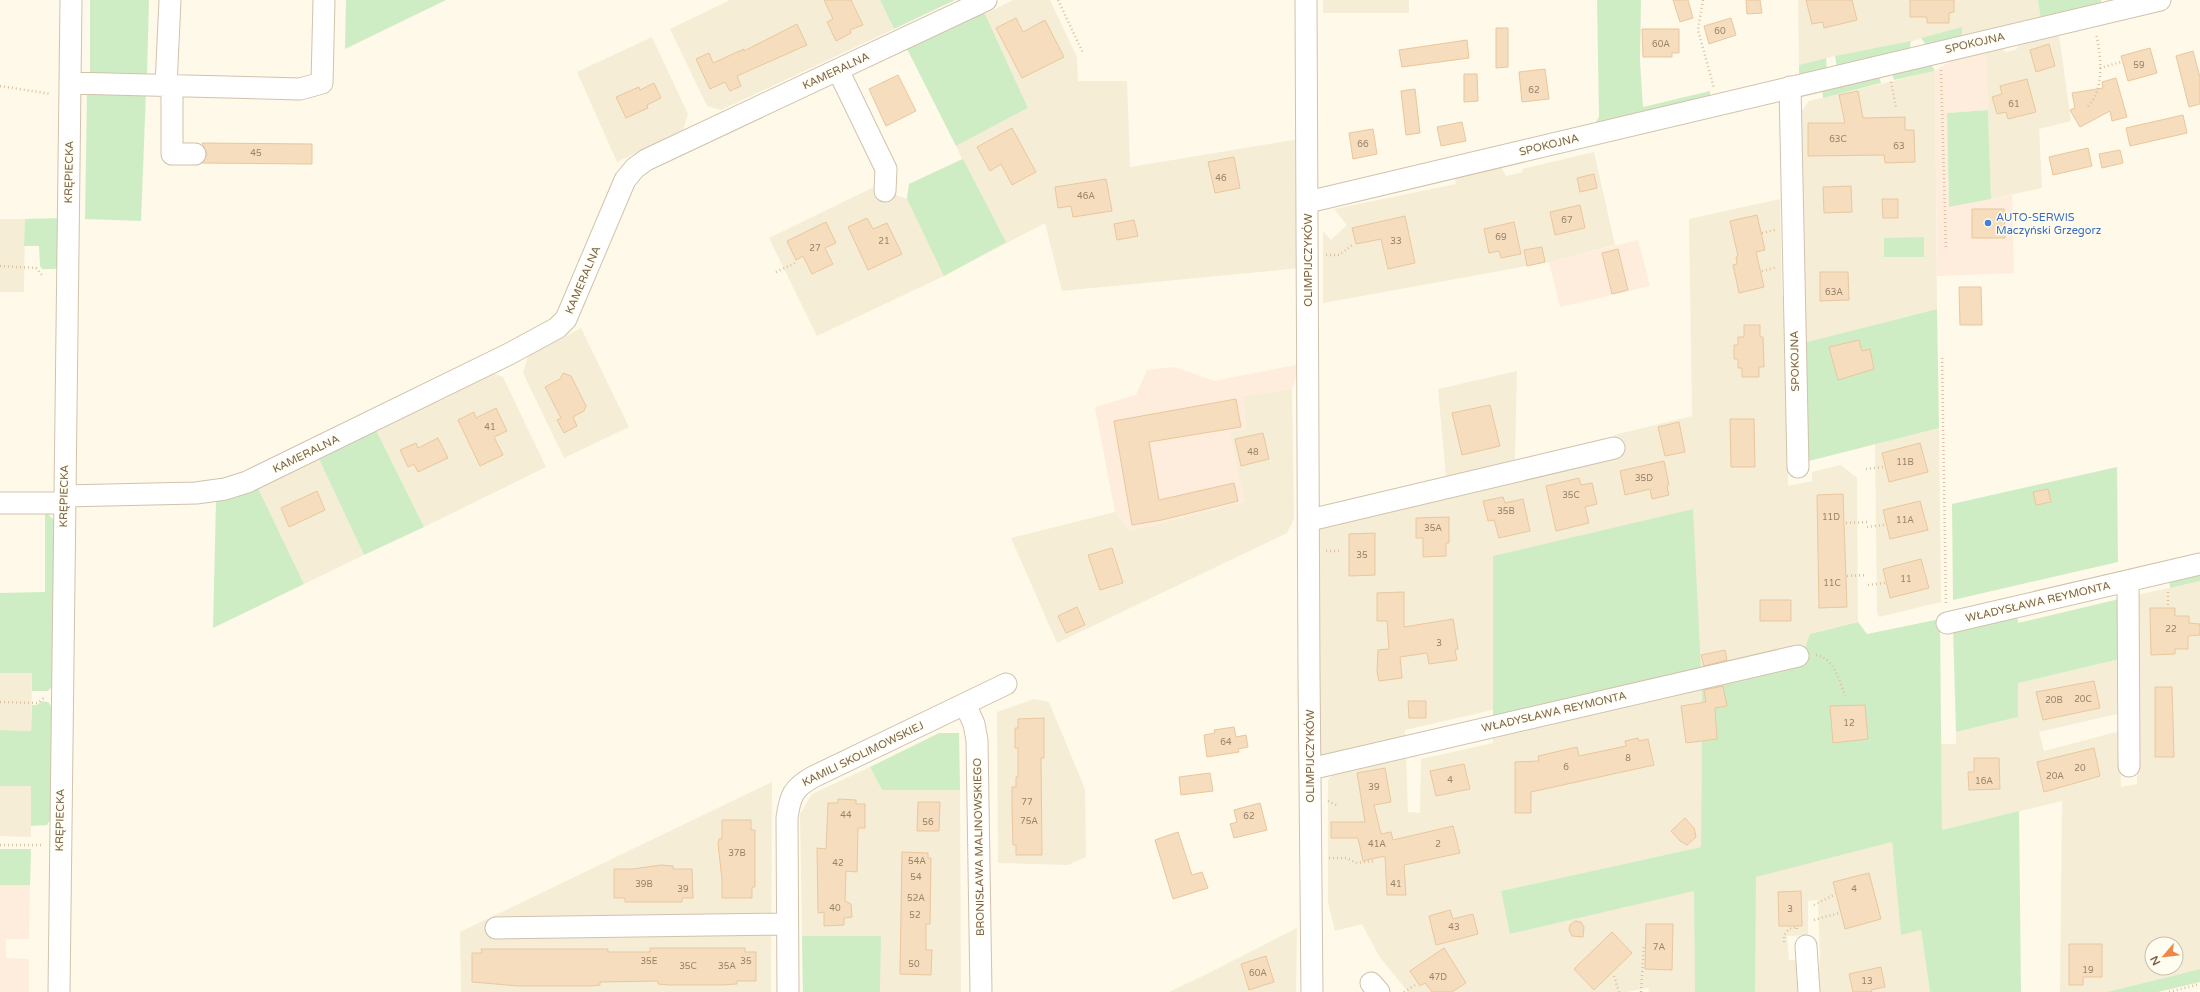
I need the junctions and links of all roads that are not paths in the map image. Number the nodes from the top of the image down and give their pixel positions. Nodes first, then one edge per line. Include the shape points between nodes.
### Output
1 (71, 0) edge
2 (170, 0) edge
3 (324, 0) edge
4 (986, 0) edge
5 (1306, 0) edge
6 (2160, 0) edge
7 (838, 70) junction
8 (169, 86) junction
9 (1790, 87) junction
10 (70, 90) junction
11 (195, 154) dead end
12 (885, 191) dead end
13 (1308, 202) junction
14 (1614, 448) dead end
15 (1798, 467) dead end
16 (64, 500) junction
17 (0, 503) edge
18 (1310, 520) junction
19 (2200, 564) edge
20 (2128, 581) junction
21 (1946, 615) road end
22 (1798, 656) road end
23 (1006, 684) dead end
24 (965, 704) junction
25 (2129, 766) dead end
26 (1310, 769) junction
27 (787, 924) junction
28 (496, 928) dead end
29 (1806, 946) dead end
30 (58, 992) edge
31 (788, 992) edge
32 (981, 992) edge
33 (1312, 992) edge
34 (1809, 992) edge

1 - 10 street, KRĘPIECKA
2 - 8 street
3 - 8 street via 322,83 300,89
4 - 7 street, KAMERALNA
5 - 13 street, OLIMPIJCZYKÓW
6 - 9 street, SPOKOJNA
7 - 12 street via 886,169
7 - 16 street, KAMERALNA via 646,160 635,168 625,180 566,319 557,328 247,482 225,489 196,493
8 - 10 street
8 - 11 street via 172,154
9 - 13 street, SPOKOJNA
9 - 15 street, SPOKOJNA
10 - 16 street, KRĘPIECKA
13 - 18 street, OLIMPIJCZYKÓW
14 - 18 street
16 - 17 street, KAMERALNA
16 - 30 street, KRĘPIECKA
18 - 26 street, OLIMPIJCZYKÓW
19 - 20 street, WŁADYSŁAWA REYMONTA
20 - 21 street, WŁADYSŁAWA REYMONTA
20 - 25 street
22 - 26 street, WŁADYSŁAWA REYMONTA
23 - 24 street, KAMILI SKOLIMOWSKIEJ
24 - 27 street, KAMILI SKOLIMOWSKIEJ via 797,787 791,795 787,818
24 - 32 street, BRONISŁAWA MALINOWSKIEGO via 974,724 977,740
26 - 33 street, OLIMPIJCZYKÓW
27 - 28 street
27 - 31 street, KAMILI SKOLIMOWSKIEJ
29 - 34 street

